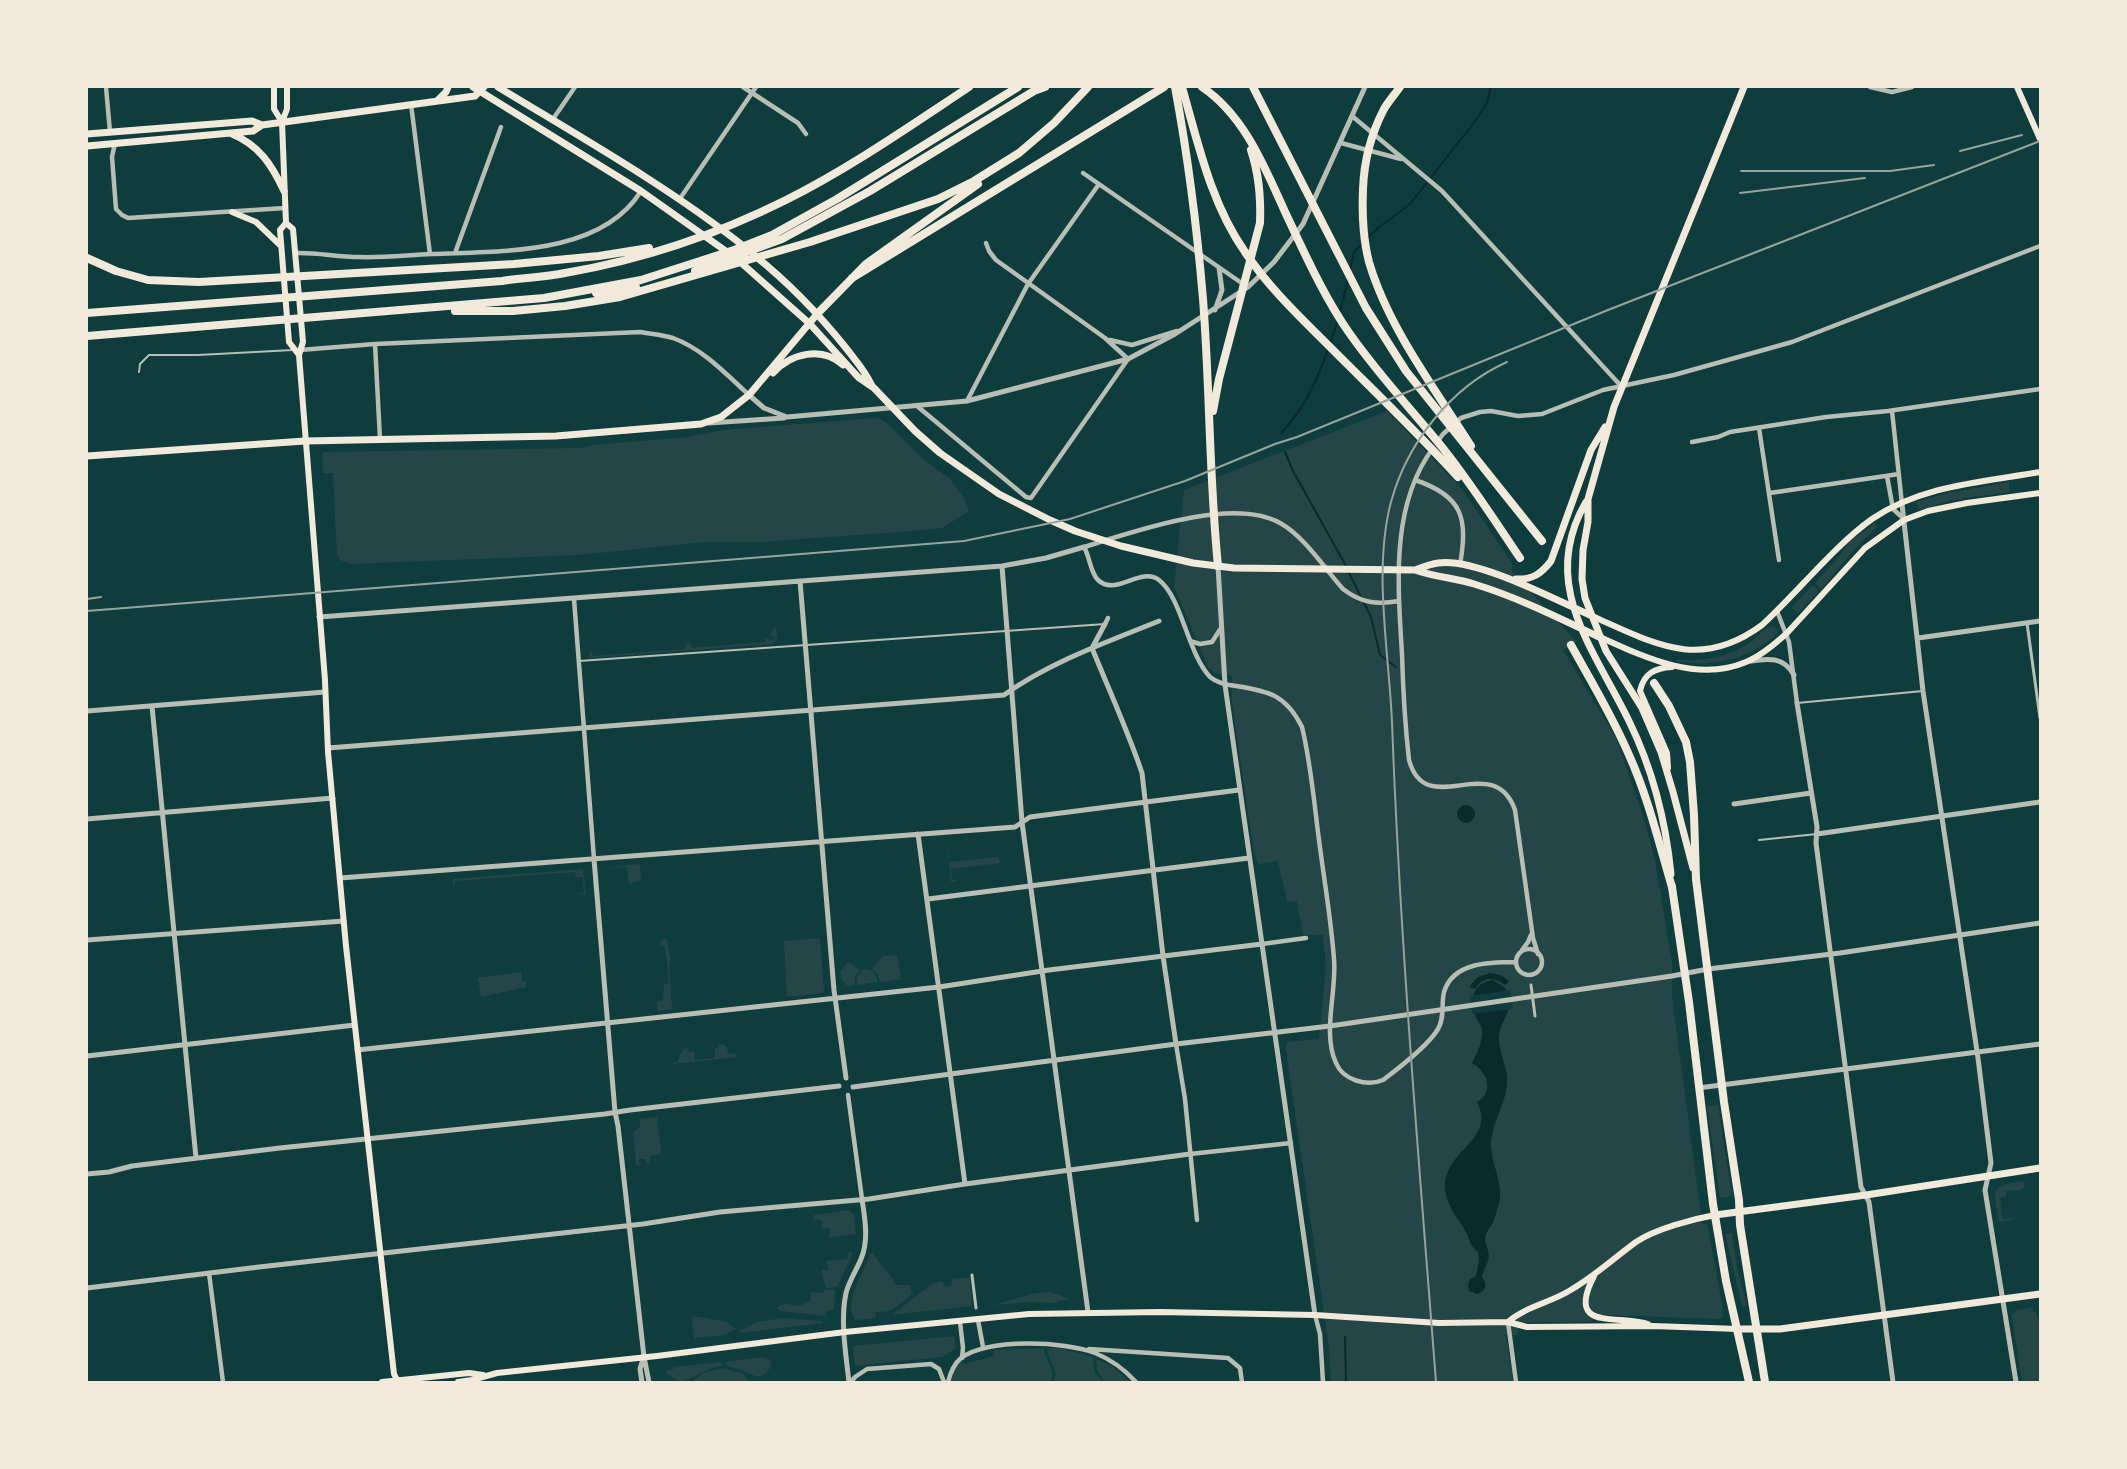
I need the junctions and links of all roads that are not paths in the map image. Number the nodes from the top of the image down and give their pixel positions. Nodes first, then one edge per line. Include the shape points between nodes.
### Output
1 (106, 87) edge
2 (274, 87) edge
3 (287, 87) edge
4 (448, 87) edge
5 (473, 87) edge
6 (498, 87) edge
7 (575, 87) edge
8 (743, 87) edge
9 (756, 87) edge
10 (960, 87) edge
11 (969, 87) edge
12 (1018, 87) edge
13 (1045, 87) edge
14 (1088, 87) edge
15 (1164, 87) edge
16 (1174, 87) edge
17 (1182, 87) edge
18 (1202, 87) edge
19 (1254, 87) edge
20 (1365, 87) edge
21 (1400, 87) edge
22 (1744, 87) edge
23 (1870, 87) edge
24 (1912, 87) edge
25 (2017, 87) edge
26 (482, 89) edge
27 (752, 93) junction
28 (437, 101) junction
29 (411, 104) junction
30 (1352, 117) junction
31 (553, 119) junction
32 (282, 122) junction
33 (262, 125) junction
34 (501, 127) dead end
35 (906, 127) junction
36 (110, 132) junction
37 (229, 133) junction
38 (87, 134) edge
39 (806, 134) dead end
40 (1246, 136) junction
41 (2040, 139) edge
42 (115, 143) junction
43 (1341, 143) junction
44 (87, 146) edge
45 (1018, 153) junction
46 (1406, 162) junction
47 (1083, 173) dead end
48 (1099, 184) junction
49 (284, 191) junction
50 (641, 191) junction
51 (679, 200) junction
52 (285, 208) junction
53 (232, 212) junction
54 (286, 223) junction
55 (685, 242) junction
56 (986, 243) dead end
57 (281, 246) junction
58 (2040, 246) edge
59 (295, 253) junction
60 (455, 253) junction
61 (430, 254) junction
62 (87, 258) edge
63 (1219, 268) junction
64 (852, 278) junction
65 (1028, 284) junction
66 (1248, 287) junction
67 (559, 296) junction
68 (382, 311) junction
69 (1214, 311) junction
70 (87, 312) edge
71 (818, 313) junction
72 (810, 324) junction
73 (1183, 330) junction
74 (87, 336) edge
75 (1105, 338) junction
76 (375, 344) junction
77 (298, 352) junction
78 (1128, 359) junction
79 (138, 372) dead end
80 (858, 377) junction
81 (1622, 386) junction
82 (874, 388) junction
83 (2040, 389) edge
84 (750, 394) junction
85 (967, 401) junction
86 (917, 406) junction
87 (1892, 411) junction
88 (788, 417) junction
89 (1610, 420) junction
90 (701, 424) junction
91 (1759, 428) junction
92 (380, 439) junction
93 (1463, 439) junction
94 (305, 441) junction
95 (1692, 442) dead end
96 (1211, 448) junction
97 (1439, 450) junction
98 (87, 456) edge
99 (2040, 472) edge
100 (1899, 474) junction
101 (1887, 476) junction
102 (1415, 480) junction
103 (1770, 493) junction
104 (2040, 493) edge
105 (1588, 500) junction
106 (1902, 504) junction
107 (1893, 509) junction
108 (1904, 520) junction
109 (1542, 541) dead end
110 (1084, 547) junction
111 (1520, 558) dead end
112 (1779, 560) dead end
113 (1460, 565) junction
114 (1002, 566) junction
115 (1218, 566) junction
116 (1415, 570) junction
117 (1496, 574) junction
118 (1457, 579) junction
119 (800, 581) junction
120 (574, 599) junction
121 (1399, 601) junction
122 (1572, 607) junction
123 (1777, 611) junction
124 (319, 614) junction
125 (1592, 616) junction
126 (1108, 618) dead end
127 (1159, 621) dead end
128 (2040, 621) edge
129 (2027, 623) junction
130 (1105, 624) junction
131 (1222, 626) junction
132 (1580, 628) junction
133 (1007, 630) junction
134 (1787, 633) junction
135 (1599, 637) junction
136 (1918, 638) junction
137 (1190, 641) junction
138 (805, 644) junction
139 (1570, 645) dead end
140 (1092, 648) junction
141 (579, 661) junction
142 (1747, 662) junction
143 (1677, 667) junction
144 (1794, 675) junction
145 (1654, 683) dead end
146 (1225, 685) junction
147 (1012, 690) junction
148 (1923, 691) junction
149 (325, 692) junction
150 (1797, 703) junction
151 (152, 706) junction
152 (810, 710) junction
153 (87, 711) edge
154 (2040, 718) edge
155 (584, 728) junction
156 (328, 748) junction
157 (1668, 775) junction
158 (1239, 790) junction
159 (1811, 793) junction
160 (333, 798) junction
161 (1145, 802) junction
162 (2040, 802) edge
163 (1734, 804) dead end
164 (162, 812) junction
165 (1941, 816) junction
166 (87, 819) edge
167 (1022, 822) junction
168 (918, 834) junction
169 (1816, 834) junction
170 (1759, 840) dead end
171 (821, 842) junction
172 (1249, 858) junction
173 (594, 859) junction
174 (1153, 871) junction
175 (340, 878) junction
176 (1696, 879) junction
177 (1031, 886) junction
178 (1672, 887) junction
179 (928, 899) junction
180 (344, 921) junction
181 (2040, 923) edge
182 (1532, 929) junction
183 (173, 933) junction
184 (1959, 935) junction
185 (1306, 938) dead end
186 (87, 940) edge
187 (1262, 944) junction
188 (1520, 953) junction
189 (1538, 954) junction
190 (1831, 954) junction
191 (1163, 956) junction
192 (1516, 962) junction
193 (1708, 969) junction
194 (1043, 971) junction
195 (1685, 974) junction
196 (1531, 985) dead end
197 (939, 987) junction
198 (834, 999) junction
199 (1535, 1016) dead end
200 (606, 1024) junction
201 (355, 1025) junction
202 (1330, 1026) junction
203 (1274, 1033) junction
204 (184, 1044) junction
205 (1176, 1044) junction
206 (2040, 1044) edge
207 (357, 1050) junction
208 (1977, 1052) junction
209 (87, 1056) edge
210 (1054, 1060) junction
211 (1845, 1068) junction
212 (950, 1074) junction
213 (846, 1078) dead end
214 (1722, 1085) junction
215 (839, 1086) dead end
216 (853, 1087) dead end
217 (1698, 1088) junction
218 (848, 1095) dead end
219 (615, 1112) junction
220 (368, 1139) junction
221 (1291, 1143) junction
222 (1190, 1154) junction
223 (196, 1158) junction
224 (2040, 1168) edge
225 (1068, 1170) junction
226 (87, 1174) edge
227 (1989, 1177) junction
228 (965, 1184) junction
229 (1866, 1195) junction
230 (862, 1199) junction
231 (1740, 1212) junction
232 (1715, 1215) junction
233 (1197, 1220) dead end
234 (629, 1226) junction
235 (381, 1253) junction
236 (209, 1273) junction
237 (972, 1275) dead end
238 (1594, 1276) junction
239 (87, 1288) edge
240 (2040, 1294) edge
241 (2004, 1299) junction
242 (976, 1308) dead end
243 (1088, 1312) junction
244 (1316, 1315) junction
245 (1885, 1315) junction
246 (978, 1320) junction
247 (960, 1322) junction
248 (1508, 1322) junction
249 (1653, 1326) junction
250 (1738, 1329) junction
251 (1757, 1330) junction
252 (845, 1332) junction
253 (983, 1347) junction
254 (1083, 1349) junction
255 (644, 1357) junction
256 (962, 1358) junction
257 (486, 1375) junction
258 (398, 1381) edge
259 (223, 1382) edge
260 (382, 1382) edge
261 (458, 1382) edge
262 (642, 1382) edge
263 (649, 1382) edge
264 (850, 1382) edge
265 (946, 1382) edge
266 (1136, 1382) edge
267 (1242, 1382) edge
268 (1323, 1382) edge
269 (1516, 1382) edge
270 (1749, 1382) edge
271 (1765, 1382) edge
272 (1893, 1382) edge
273 (2016, 1382) edge

1 - 36 street
2 - 32 main road via 274,109
3 - 32 main road via 287,109
4 - 28 main road
5 - 26 main road
6 - 31 main road
7 - 31 street
8 - 27 street
9 - 27 street
10 - 35 highway
11 - 35 highway
12 - 67 highway via 772,235 641,280
13 - 67 highway via 870,191 782,238 696,271 630,289
14 - 45 highway
15 - 64 highway
16 - 96 highway via 1192,192 1203,299
17 - 97 highway via 1204,168 1244,251 1297,314
18 - 40 highway via 1217,98
19 - 93 highway via 1366,308 1406,371
20 - 30 street
21 - 93 highway via 1384,109 1369,145 1362,214 1369,261 1412,356
22 - 81 main road
23 - 24 street via 1892,92
25 - 41 main road
26 - 28 main road via 474,96
26 - 50 main road
27 - 39 street via 798,123
27 - 51 street
28 - 29 main road
29 - 32 main road
29 - 61 street
30 - 43 street
30 - 46 street
31 - 51 main road
32 - 33 main road
32 - 49 main road
33 - 36 main road via 252,121
33 - 37 main road via 253,131
34 - 60 street
35 - 55 highway via 787,200
36 - 38 main road
37 - 42 main road
37 - 49 main road via 261,152
40 - 96 highway via 1257,170 1260,223 1219,379
40 - 97 highway via 1349,332
42 - 44 main road
42 - 53 street via 112,157 116,209 122,215 140,218
43 - 46 street
43 - 66 street via 1303,224 1274,262
45 - 64 highway via 885,249
45 - 68 highway via 938,199 810,243 620,297 513,311
46 - 81 street via 1442,191
47 - 48 street
48 - 63 street
48 - 65 street
49 - 52 main road
50 - 60 street via 617,218 582,237 530,248
50 - 72 main road via 764,282
51 - 71 main road via 778,274
52 - 53 street
52 - 54 main road
53 - 57 main road via 256,222
54 - 57 main road via 280,230
54 - 59 main road via 293,229
55 - 62 highway via 514,264 199,282 148,280
55 - 70 highway via 617,262 502,281
56 - 65 street via 996,260
57 - 77 main road via 289,342
58 - 81 street via 1792,342
59 - 61 street via 370,258
59 - 77 main road via 303,342
60 - 61 street
63 - 66 street
63 - 69 street via 1222,290
64 - 71 highway
65 - 75 street
65 - 85 street
66 - 69 street
67 - 68 highway
68 - 74 highway
69 - 73 street
71 - 72 main road
71 - 82 main road
72 - 80 main road
72 - 84 main road
73 - 75 street via 1132,345
73 - 78 street
75 - 78 street
76 - 77 street
76 - 84 street via 640,332 672,338 692,347
76 - 92 street
77 - 79 lane via 149,354
77 - 94 main road
78 - 85 street
78 - 86 street via 1031,498
80 - 82 main road
80 - 84 main road via 833,358 801,356 787,360
81 - 89 main road
81 - 102 street via 1542,414 1518,416 1491,411 1461,418 1443,434
82 - 115 main road via 915,432 999,494 1075,531 1150,554
83 - 87 street
84 - 88 street via 764,408
84 - 90 main road via 722,417
85 - 86 street
86 - 88 street
87 - 91 street
87 - 100 street
88 - 90 street
89 - 105 main road
89 - 117 main road via 1591,450 1551,561 1543,571 1525,579
90 - 92 main road via 556,436
91 - 95 street
91 - 103 street
92 - 94 main road
93 - 109 highway
94 - 98 main road
94 - 124 main road
96 - 115 highway
97 - 111 highway via 1485,506
99 - 106 main road via 1934,491
100 - 101 street
100 - 106 street
101 - 103 street
101 - 107 street
102 - 113 street via 1444,493 1457,509 1465,533
102 - 121 street via 1400,548
103 - 112 street
104 - 108 main road via 1967,503
105 - 122 main road via 1576,519 1569,549
105 - 125 main road via 1582,579
106 - 107 main road
106 - 108 street
107 - 108 street
107 - 123 main road via 1852,536
108 - 134 main road via 1865,548
108 - 136 street
110 - 114 street
110 - 121 street via 1169,522 1227,513 1255,516 1279,522 1296,535 1352,596 1378,604
110 - 137 street via 1096,578 1106,585 1146,576 1157,578 1167,588
113 - 116 main road via 1439,562
113 - 117 main road
113 - 118 main road
114 - 119 street
114 - 133 street
115 - 116 main road
115 - 131 street
116 - 118 main road
117 - 122 main road
118 - 132 main road via 1488,588
119 - 120 street
119 - 138 street
120 - 124 street
120 - 141 street
121 - 182 street via 1406,732 1412,770 1418,779 1438,788 1491,784 1509,798 1515,810
122 - 125 main road
122 - 132 main road
123 - 125 main road via 1737,641 1709,650 1665,646
123 - 134 street
124 - 149 main road
125 - 135 main road
126 - 130 street
127 - 140 street
128 - 129 street
129 - 136 street
129 - 154 street
130 - 133 lane
130 - 140 street
131 - 137 street via 1212,642
131 - 146 street
132 - 135 main road
132 - 178 main road via 1645,759 1666,832
133 - 138 lane
133 - 147 street
134 - 142 main road
134 - 144 street
135 - 143 main road
135 - 157 main road via 1642,708
136 - 148 street
137 - 146 street via 1199,662 1212,678
138 - 141 lane
138 - 152 street
139 - 178 highway via 1630,757
140 - 147 street
140 - 161 street via 1133,746 1142,773
141 - 155 street
142 - 143 main road via 1712,669
142 - 144 street via 1779,660
143 - 157 main road via 1655,669 1642,682 1640,691 1667,753
144 - 150 street
145 - 176 highway via 1686,742 1695,816
146 - 158 street
146 - 202 street via 1265,691 1277,697 1295,713 1302,727 1334,961
147 - 152 street via 1004,695
147 - 167 street
148 - 150 lane
148 - 165 street
149 - 151 street
149 - 156 main road
150 - 159 street
151 - 153 street
151 - 164 street
152 - 155 street
152 - 171 street
155 - 156 street
155 - 173 street
156 - 160 main road
157 - 176 main road
158 - 161 street
158 - 172 street
159 - 163 street
159 - 169 street
160 - 164 street
160 - 175 main road
161 - 167 street via 1030,817
161 - 174 street
162 - 165 street
164 - 166 street
164 - 183 street
165 - 169 street
165 - 184 street
167 - 168 street via 1015,827
167 - 177 street
168 - 171 street
168 - 179 street
169 - 170 lane
169 - 190 street
171 - 173 street
171 - 198 street
172 - 174 street
172 - 187 street
173 - 175 street
173 - 200 street
174 - 177 street
174 - 191 street
175 - 180 main road
176 - 193 highway
177 - 179 street
177 - 194 street
178 - 195 highway
179 - 197 street
180 - 183 street
180 - 201 main road
181 - 184 street
182 - 188 street
182 - 189 street
183 - 186 street
183 - 204 street
184 - 190 street
184 - 208 street
185 - 187 street
187 - 191 street
187 - 203 street
188 - 189 street via 1531,950
188 - 192 street
189 - 192 street via 1541,966 1533,974 1521,972
190 - 193 street
190 - 211 street
191 - 194 street
191 - 205 street
192 - 202 street via 1468,967 1453,976 1444,994 1443,1016 1437,1031 1380,1082 1359,1081 1341,1072 1334,1060
193 - 195 street
193 - 214 highway
194 - 197 street
194 - 210 street
195 - 202 street
195 - 217 highway
196 - 199 street
197 - 198 street
197 - 212 street
198 - 200 street
198 - 213 street
200 - 207 street
200 - 219 street
201 - 204 street
201 - 207 main road
202 - 203 street
203 - 205 street
203 - 221 street
204 - 209 street
204 - 223 street
205 - 210 street
205 - 222 street
206 - 208 street
207 - 220 main road
208 - 211 street
208 - 227 street via 1991,1163
210 - 212 street
210 - 225 street
211 - 214 street
211 - 229 street via 1861,1187
212 - 216 street
212 - 228 street
214 - 217 street
214 - 231 highway
215 - 219 street
217 - 232 highway
218 - 230 street
219 - 220 street
219 - 234 street
220 - 223 street
220 - 235 main road
221 - 222 street
221 - 244 street
222 - 225 street
222 - 233 street
223 - 226 street
224 - 227 main road
225 - 228 street
225 - 243 street
227 - 229 main road
227 - 241 street via 1986,1190
228 - 230 street
229 - 231 main road
229 - 245 street
230 - 234 street via 720,1212
230 - 252 street via 866,1242 845,1295
231 - 232 main road
231 - 251 highway
232 - 238 main road via 1690,1219 1638,1240
232 - 250 highway
234 - 235 street
234 - 255 street
235 - 236 street
235 - 258 main road via 394,1374
236 - 239 street
236 - 259 street
237 - 242 street
238 - 248 main road via 1556,1299 1518,1313
238 - 249 main road via 1585,1299 1594,1317
240 - 241 main road
241 - 245 main road
241 - 273 street
243 - 244 main road
243 - 246 main road
244 - 248 main road via 1439,1323
244 - 268 street
245 - 251 main road
245 - 272 street
246 - 247 main road
246 - 253 street
247 - 252 main road
247 - 256 street
248 - 249 main road via 1527,1327
248 - 269 street
249 - 250 main road
250 - 251 main road
250 - 270 highway
251 - 271 highway
252 - 255 main road
252 - 264 street
253 - 254 street via 1045,1344
253 - 256 street
254 - 266 street via 1110,1360
254 - 267 street via 1228,1358 1240,1368
255 - 257 main road
255 - 262 street via 640,1369
255 - 263 street
256 - 265 street
257 - 258 main road via 469,1373
257 - 261 main road
258 - 260 main road
264 - 265 street via 867,1369 931,1364

